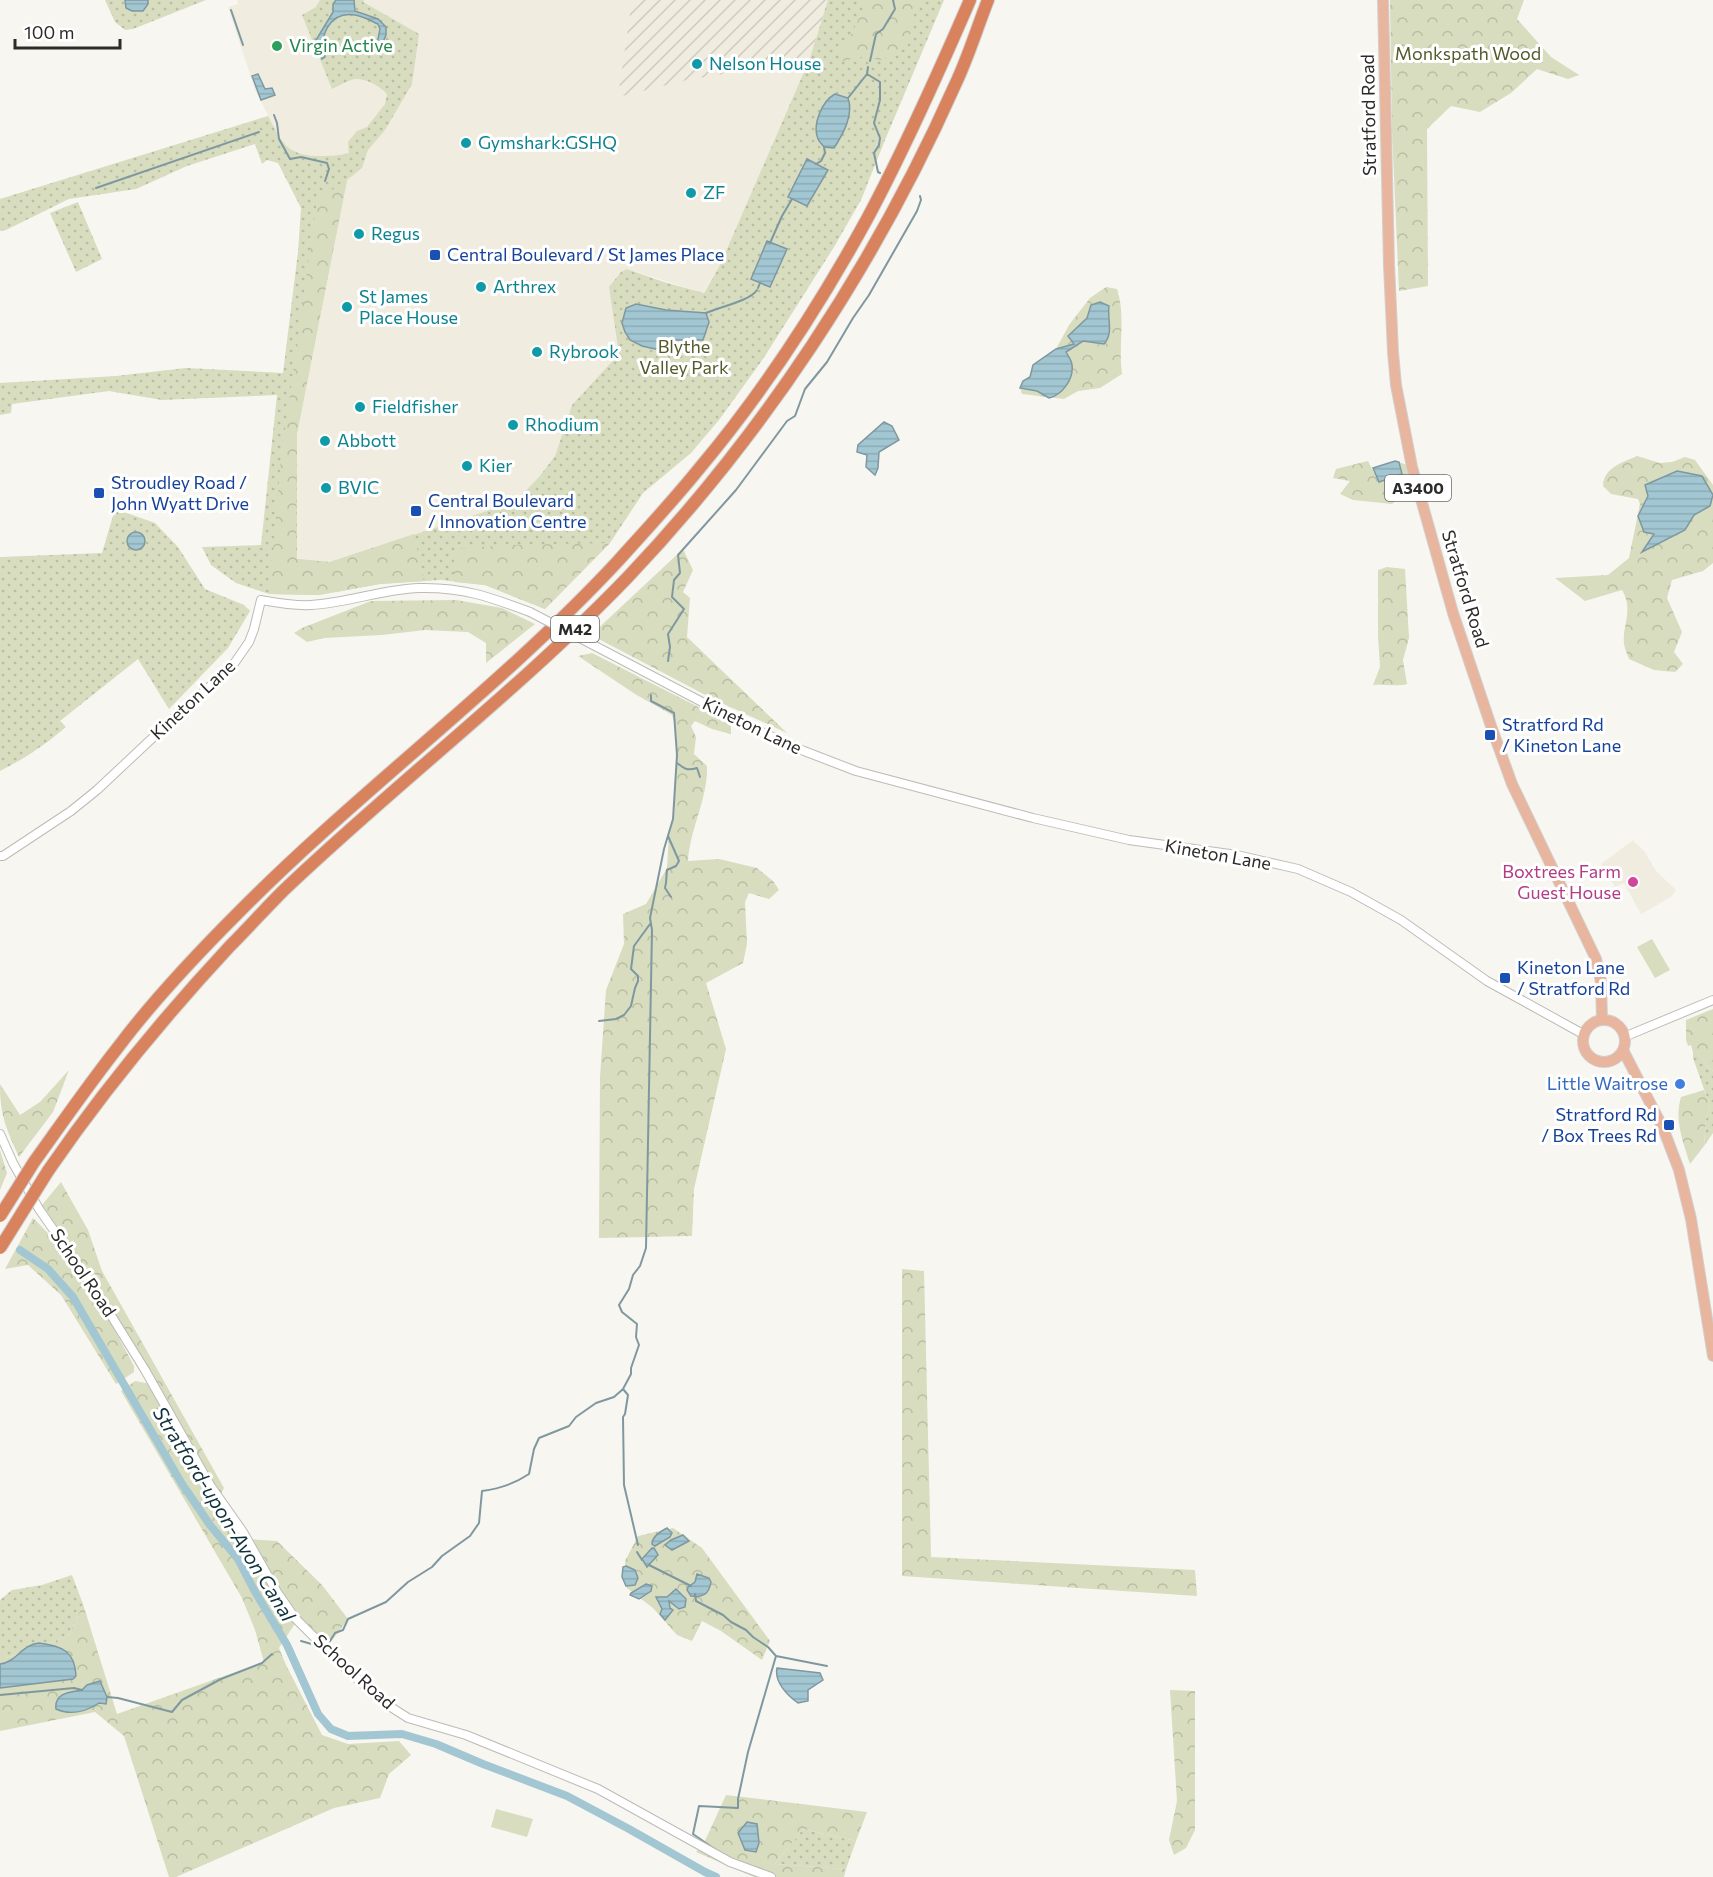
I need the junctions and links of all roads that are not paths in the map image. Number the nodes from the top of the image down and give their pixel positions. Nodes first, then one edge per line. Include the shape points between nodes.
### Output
1 (970, 0) edge
2 (988, 0) edge
3 (1383, 0) edge
4 (1, 858) edge
5 (1713, 1000) edge
6 (1602, 1019) junction
7 (1583, 1034) junction
8 (1624, 1037) junction
9 (1623, 1050) junction
10 (1611, 1062) junction
11 (1640, 1084) junction
12 (0, 1134) edge
13 (0, 1216) edge
14 (0, 1248) edge
15 (1713, 1356) edge
16 (771, 1877) edge

1 - 13 highway, M42, bridge via 916,122 865,222 802,327 698,471 615,564 542,637 241,909 121,1043 34,1162
2 - 14 highway, M42, bridge via 956,84 900,199 836,309 769,406 700,495 627,578 556,648 282,892 182,998 115,1079 48,1171
3 - 6 main road, Stratford Road / A3400 via 1393,352 1412,467 1453,613 1512,784 1596,959
4 - 7 street, Kineton Lane, bridge via 97,790 231,668 249,642 261,600 313,605 396,590 463,590 530,612 748,726 856,771 1129,840 1237,855 1298,869 1401,920 1487,981
5 - 8 street
6 - 7 main road via 1589,1024
6 - 8 main road via 1616,1024
7 - 10 main road via 1587,1055 1600,1062
8 - 9 main road
9 - 10 main road
9 - 11 main road
10 - 11 main road
11 - 15 main road via 1679,1170
12 - 16 street, School Road via 39,1209 120,1331 277,1592 295,1618 347,1670 408,1718 466,1735 598,1789 730,1862

